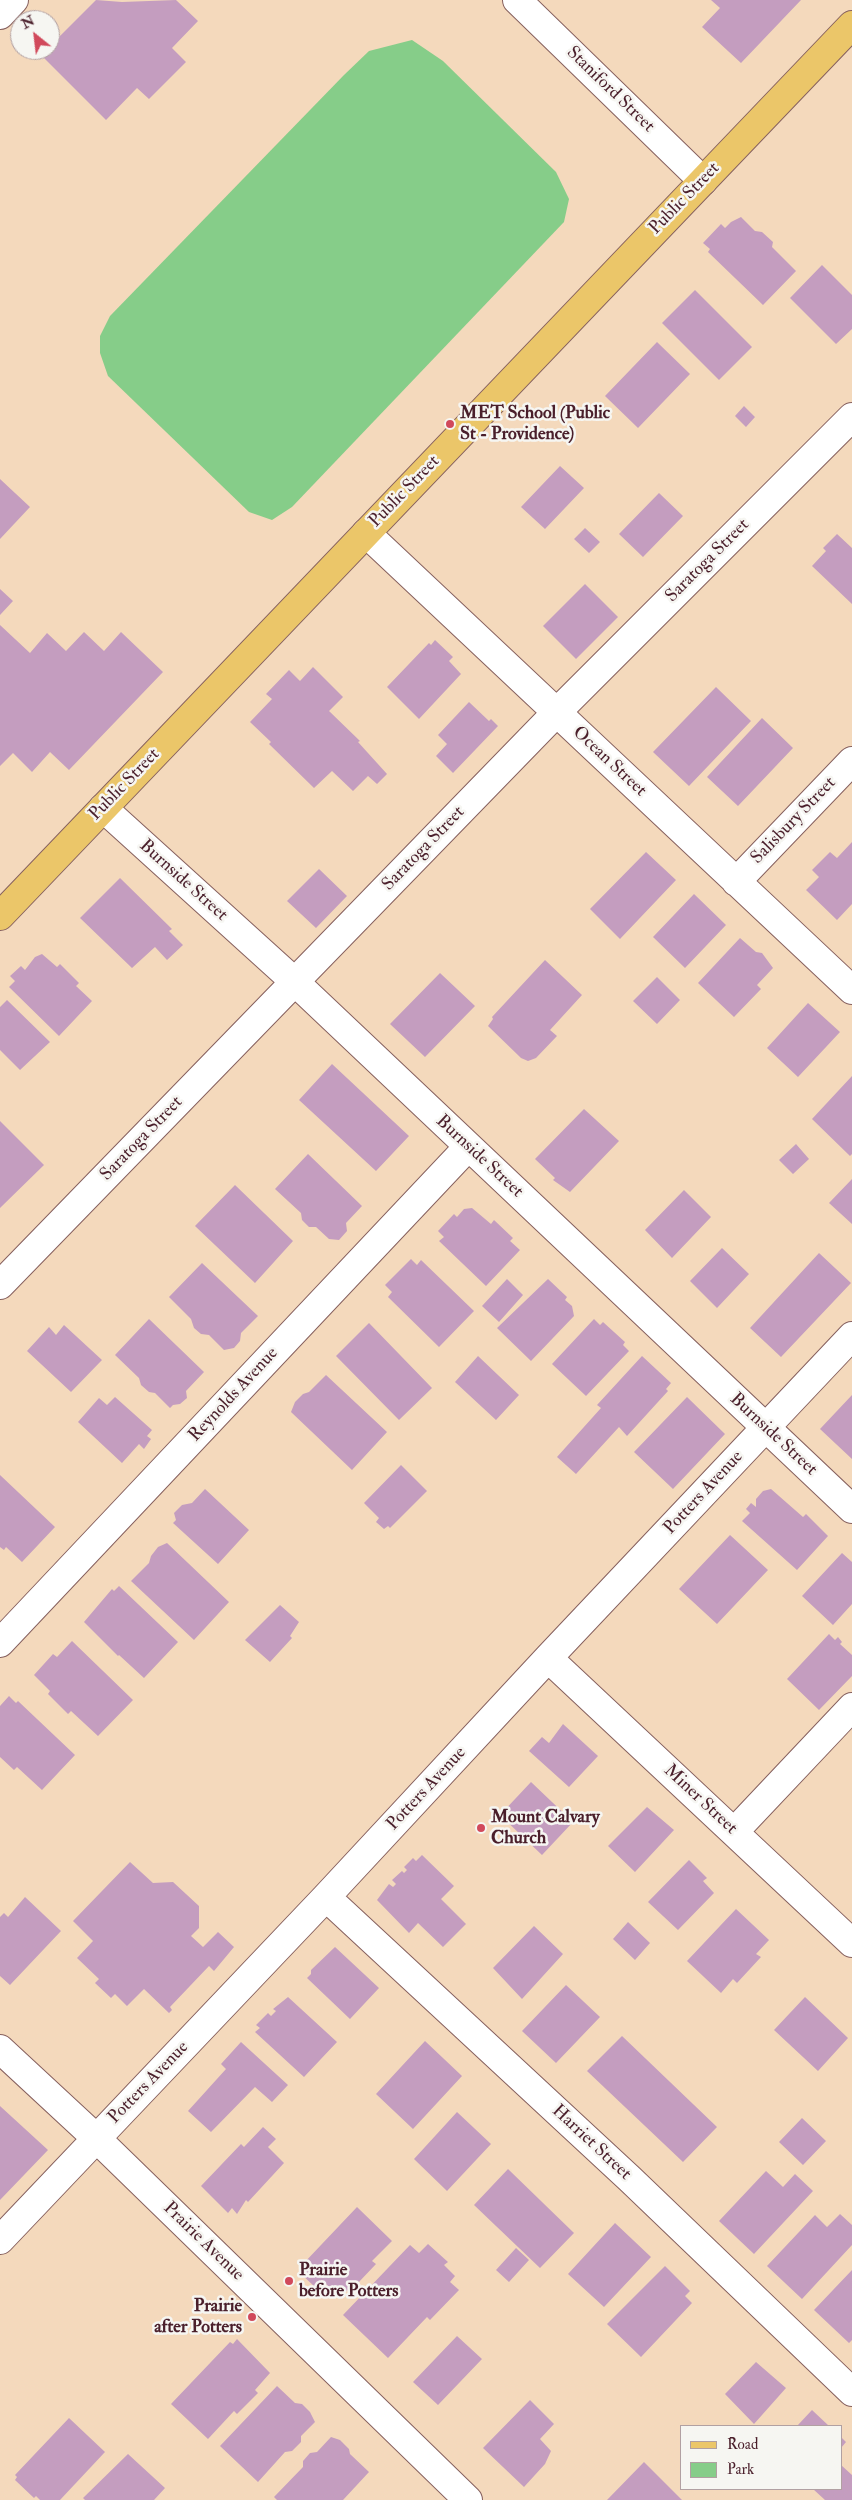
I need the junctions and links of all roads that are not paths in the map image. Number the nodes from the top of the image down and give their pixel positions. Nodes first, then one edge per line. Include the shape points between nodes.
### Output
1 (14, 0) edge
2 (517, 0) edge
3 (0, 15) edge
4 (852, 25) edge
5 (703, 181) junction
6 (852, 417) edge
7 (366, 534) junction
8 (556, 713) junction
9 (852, 761) edge
10 (103, 808) junction
11 (736, 882) junction
12 (0, 916) edge
13 (295, 982) junction
14 (852, 990) edge
15 (468, 1147) junction
16 (0, 1285) edge
17 (852, 1336) edge
18 (765, 1428) junction
19 (852, 1509) edge
20 (0, 1643) edge
21 (548, 1658) junction
22 (852, 1707) edge
23 (734, 1832) junction
24 (326, 1897) junction
25 (852, 1943) edge
26 (0, 2049) edge
27 (96, 2138) junction
28 (0, 2240) edge
29 (852, 2392) edge
30 (468, 2500) edge

1 - 3 street
2 - 5 street, Staniford Street
4 - 5 main road, Public Street
5 - 7 main road, Public Street
6 - 8 street, Saratoga Street
7 - 8 street, Ocean Street
7 - 10 main road, Public Street
8 - 11 street, Ocean Street
8 - 13 street, Saratoga Street
9 - 11 street, Salisbury Street
10 - 12 main road, Public Street
10 - 13 street, Burnside Street
11 - 14 street, Ocean Street
13 - 15 street, Burnside Street
13 - 16 street, Saratoga Street
15 - 18 street, Burnside Street
15 - 20 street, Reynolds Avenue
17 - 18 street, Potters Avenue
18 - 19 street, Burnside Street
18 - 21 street, Potters Avenue
21 - 23 street, Miner Street
21 - 24 street, Potters Avenue
22 - 23 street
23 - 25 street, Miner Street
24 - 27 street, Potters Avenue
24 - 29 street, Harriet Street via 622,2172
26 - 27 street, Prairie Avenue
27 - 28 street, Potters Avenue
27 - 30 street, Prairie Avenue

